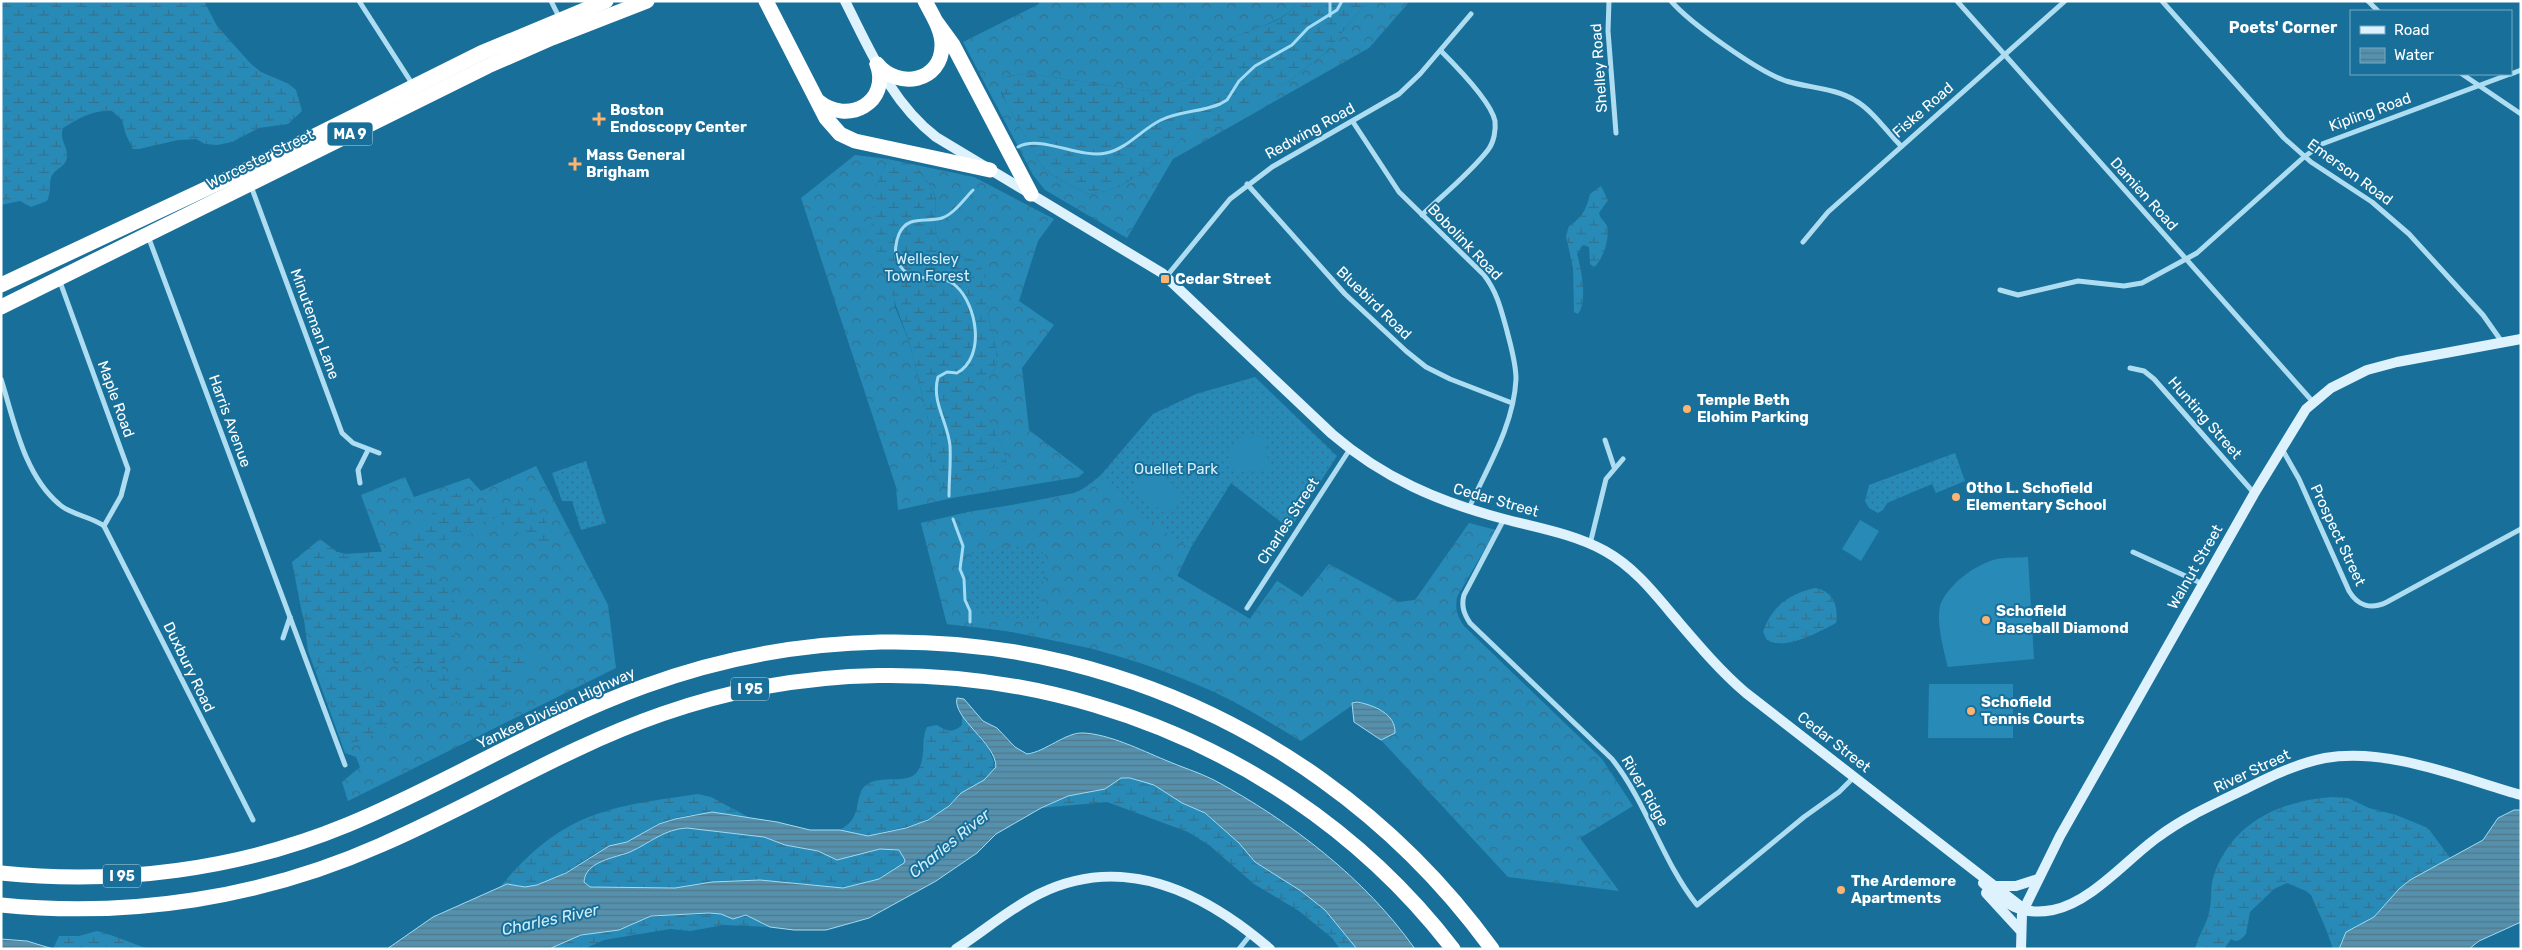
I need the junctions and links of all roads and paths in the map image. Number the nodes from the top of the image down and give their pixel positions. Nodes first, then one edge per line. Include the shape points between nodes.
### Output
1 (360, 1) edge
2 (551, 1) edge
3 (583, 1) edge
4 (606, 1) edge
5 (647, 1) edge
6 (845, 1) edge
7 (925, 1) edge
8 (1609, 1) edge
9 (1671, 1) edge
10 (1957, 1) edge
11 (2064, 1) edge
12 (2162, 1) edge
13 (2368, 1) edge
14 (766, 4) edge
15 (2377, 10) edge
16 (1472, 14) dead end
17 (560, 19) junction
18 (937, 23) junction
19 (1441, 51) junction
20 (2004, 56) junction
21 (877, 64) junction
22 (2464, 75) edge
23 (2507, 75) edge
24 (2480, 85) junction
25 (414, 86) junction
26 (816, 100) junction
27 (2521, 114) edge
28 (1353, 122) junction
29 (1616, 133) dead end
30 (1901, 146) junction
31 (2304, 157) junction
32 (990, 170) junction
33 (250, 183) junction
34 (1247, 184) junction
35 (1031, 194) junction
36 (1422, 215) junction
37 (148, 234) junction
38 (1803, 242) dead end
39 (2186, 260) junction
40 (1166, 277) junction
41 (58, 278) junction
42 (1, 284) edge
43 (2000, 290) dead end
44 (1, 307) edge
45 (2521, 339) edge
46 (2502, 342) junction
47 (2130, 368) dead end
48 (1, 378) edge
49 (2313, 402) junction
50 (1512, 403) junction
51 (1605, 440) dead end
52 (2281, 448) junction
53 (1350, 449) junction
54 (368, 450) junction
55 (380, 452) dead end
56 (1623, 459) dead end
57 (1614, 467) junction
58 (360, 483) dead end
59 (2254, 494) junction
60 (1468, 509) junction
61 (1504, 519) junction
62 (104, 526) junction
63 (2521, 529) edge
64 (1590, 544) junction
65 (2133, 552) dead end
66 (2203, 584) junction
67 (1247, 608) dead end
68 (290, 616) junction
69 (283, 638) dead end
70 (345, 765) dead end
71 (1854, 777) junction
72 (2521, 795) edge
73 (253, 820) dead end
74 (1, 866) edge
75 (1969, 868) junction
76 (1, 873) edge
77 (33, 876) junction
78 (2038, 879) junction
79 (1997, 886) junction
80 (1, 905) edge
81 (2024, 909) junction
82 (2020, 930) junction
83 (1252, 934) junction
84 (956, 949) edge
85 (1239, 949) edge
86 (1270, 949) edge
87 (1453, 949) edge
88 (1492, 949) edge
89 (2021, 949) edge

1 - 25 street
2 - 17 street
3 - 17 highway
4 - 17 highway, Worcester Street / MA 9
5 - 33 highway, Worcester Street / MA 9 via 504,59
6 - 21 main road, Cedar Street
7 - 18 highway
8 - 29 street, Shelley Road via 1608,31
9 - 30 street via 1691,20 1768,73 1856,100
10 - 20 street, Damien Road
11 - 20 street, Fiske Road
12 - 31 street, Emerson Road
13 - 15 street
14 - 26 highway
16 - 19 street, Redwing Road
17 - 25 highway, Worcester Street / MA 9
18 - 21 highway via 942,48 938,60 928,72 915,79 903,80 888,75
18 - 35 highway via 950,41
19 - 28 street, Redwing Road via 1398,94
19 - 36 street via 1465,74 1486,105 1494,118 1495,134 1488,149
20 - 30 street, Fiske Road
20 - 39 street, Damien Road
21 - 26 highway via 880,76 878,89 871,101 860,109 836,111
21 - 32 main road, Cedar Street via 918,121 941,140
22 - 24 street
23 - 24 street, Kipling Road
24 - 27 street
24 - 31 street, Kipling Road via 2328,141
25 - 42 highway, Worcester Street / MA 9 via 246,170
26 - 32 highway via 830,124 848,138
28 - 34 street, Redwing Road
28 - 36 street, Bobolink Road via 1399,192
30 - 38 street, Fiske Road via 1828,212
31 - 39 street, Kipling Road
31 - 46 street, Emerson Road via 2379,208 2409,234 2483,315
32 - 35 main road, Cedar Street
33 - 37 highway, Worcester Street / MA 9
33 - 54 street, Minuteman Lane via 342,433 352,443
34 - 40 street, Redwing Road via 1218,211
34 - 50 street, Bluebird Road via 1328,277 1406,351 1426,367 1450,379
35 - 40 main road, Cedar Street
36 - 50 street, Bobolink Road via 1496,290 1514,358 1516,379
37 - 41 highway, Worcester Street / MA 9
37 - 68 street, Harris Avenue
39 - 43 street, Kipling Road via 2137,284 2124,286 2078,281 2022,295
39 - 49 street, Damien Road
40 - 53 main road, Cedar Street
41 - 44 highway, Worcester Street / MA 9
41 - 62 street, Maple Road via 128,469 121,496
45 - 46 main road, Walnut Street
46 - 49 main road, Walnut Street via 2367,370 2336,384
47 - 59 street, Hunting Street via 2144,371 2154,379
48 - 62 street via 24,451 43,485 60,505
49 - 52 main road, Walnut Street
50 - 60 street, Bobolink Road via 1506,426
51 - 57 street
52 - 59 main road, Walnut Street
52 - 63 street, Prospect Street via 2299,479 2349,591 2357,602 2364,605 2377,606 2387,602
53 - 60 main road, Cedar Street via 1408,486
53 - 67 street, Charles Street
54 - 55 street, Minuteman Lane
54 - 58 street via 358,470
56 - 57 street
57 - 64 street via 1605,484
59 - 66 main road, Walnut Street
60 - 61 main road, Cedar Street
61 - 64 main road, Cedar Street
61 - 71 street, River Ridge via 1464,595 1465,614 1470,623 1612,759 1697,905
62 - 73 street, Duxbury Road
64 - 71 main road, Cedar Street via 1614,556 1636,574 1727,676
65 - 66 street
66 - 78 main road, Walnut Street
68 - 69 street
68 - 70 street, Harris Avenue
71 - 75 main road, Cedar Street
72 - 81 main road, River Street via 2390,760 2351,756 2324,759 2277,774 2183,821 2157,837 2102,883 2067,905 2045,911
74 - 77 highway
75 - 79 main road, Cedar Street
75 - 81 main road, Cedar Street via 2004,903
75 - 82 main road via 1990,899
76 - 77 highway, Yankee Division Highway / I 95
77 - 88 highway, Yankee Division Highway / I 95 via 139,875 192,869 253,856 354,822 589,709 666,679 737,659 810,648 873,642 938,643 1029,654 1100,670 1169,695 1252,735 1328,784 1386,830 1444,888
78 - 79 main road via 2016,886
78 - 81 main road, Walnut Street
79 - 81 main road, Cedar Street
80 - 87 highway, I 95 via 60,909 132,907 259,887 380,846 591,743 675,710 727,694 788,682 850,676 922,675 1002,683 1081,700 1148,722 1214,751 1276,787 1342,834 1401,889
81 - 82 main road, Walnut Street
82 - 89 main road, Walnut Street
83 - 84 main road via 1215,908 1178,889 1141,879 1104,878 1070,882 1038,895
83 - 85 street
83 - 86 main road

